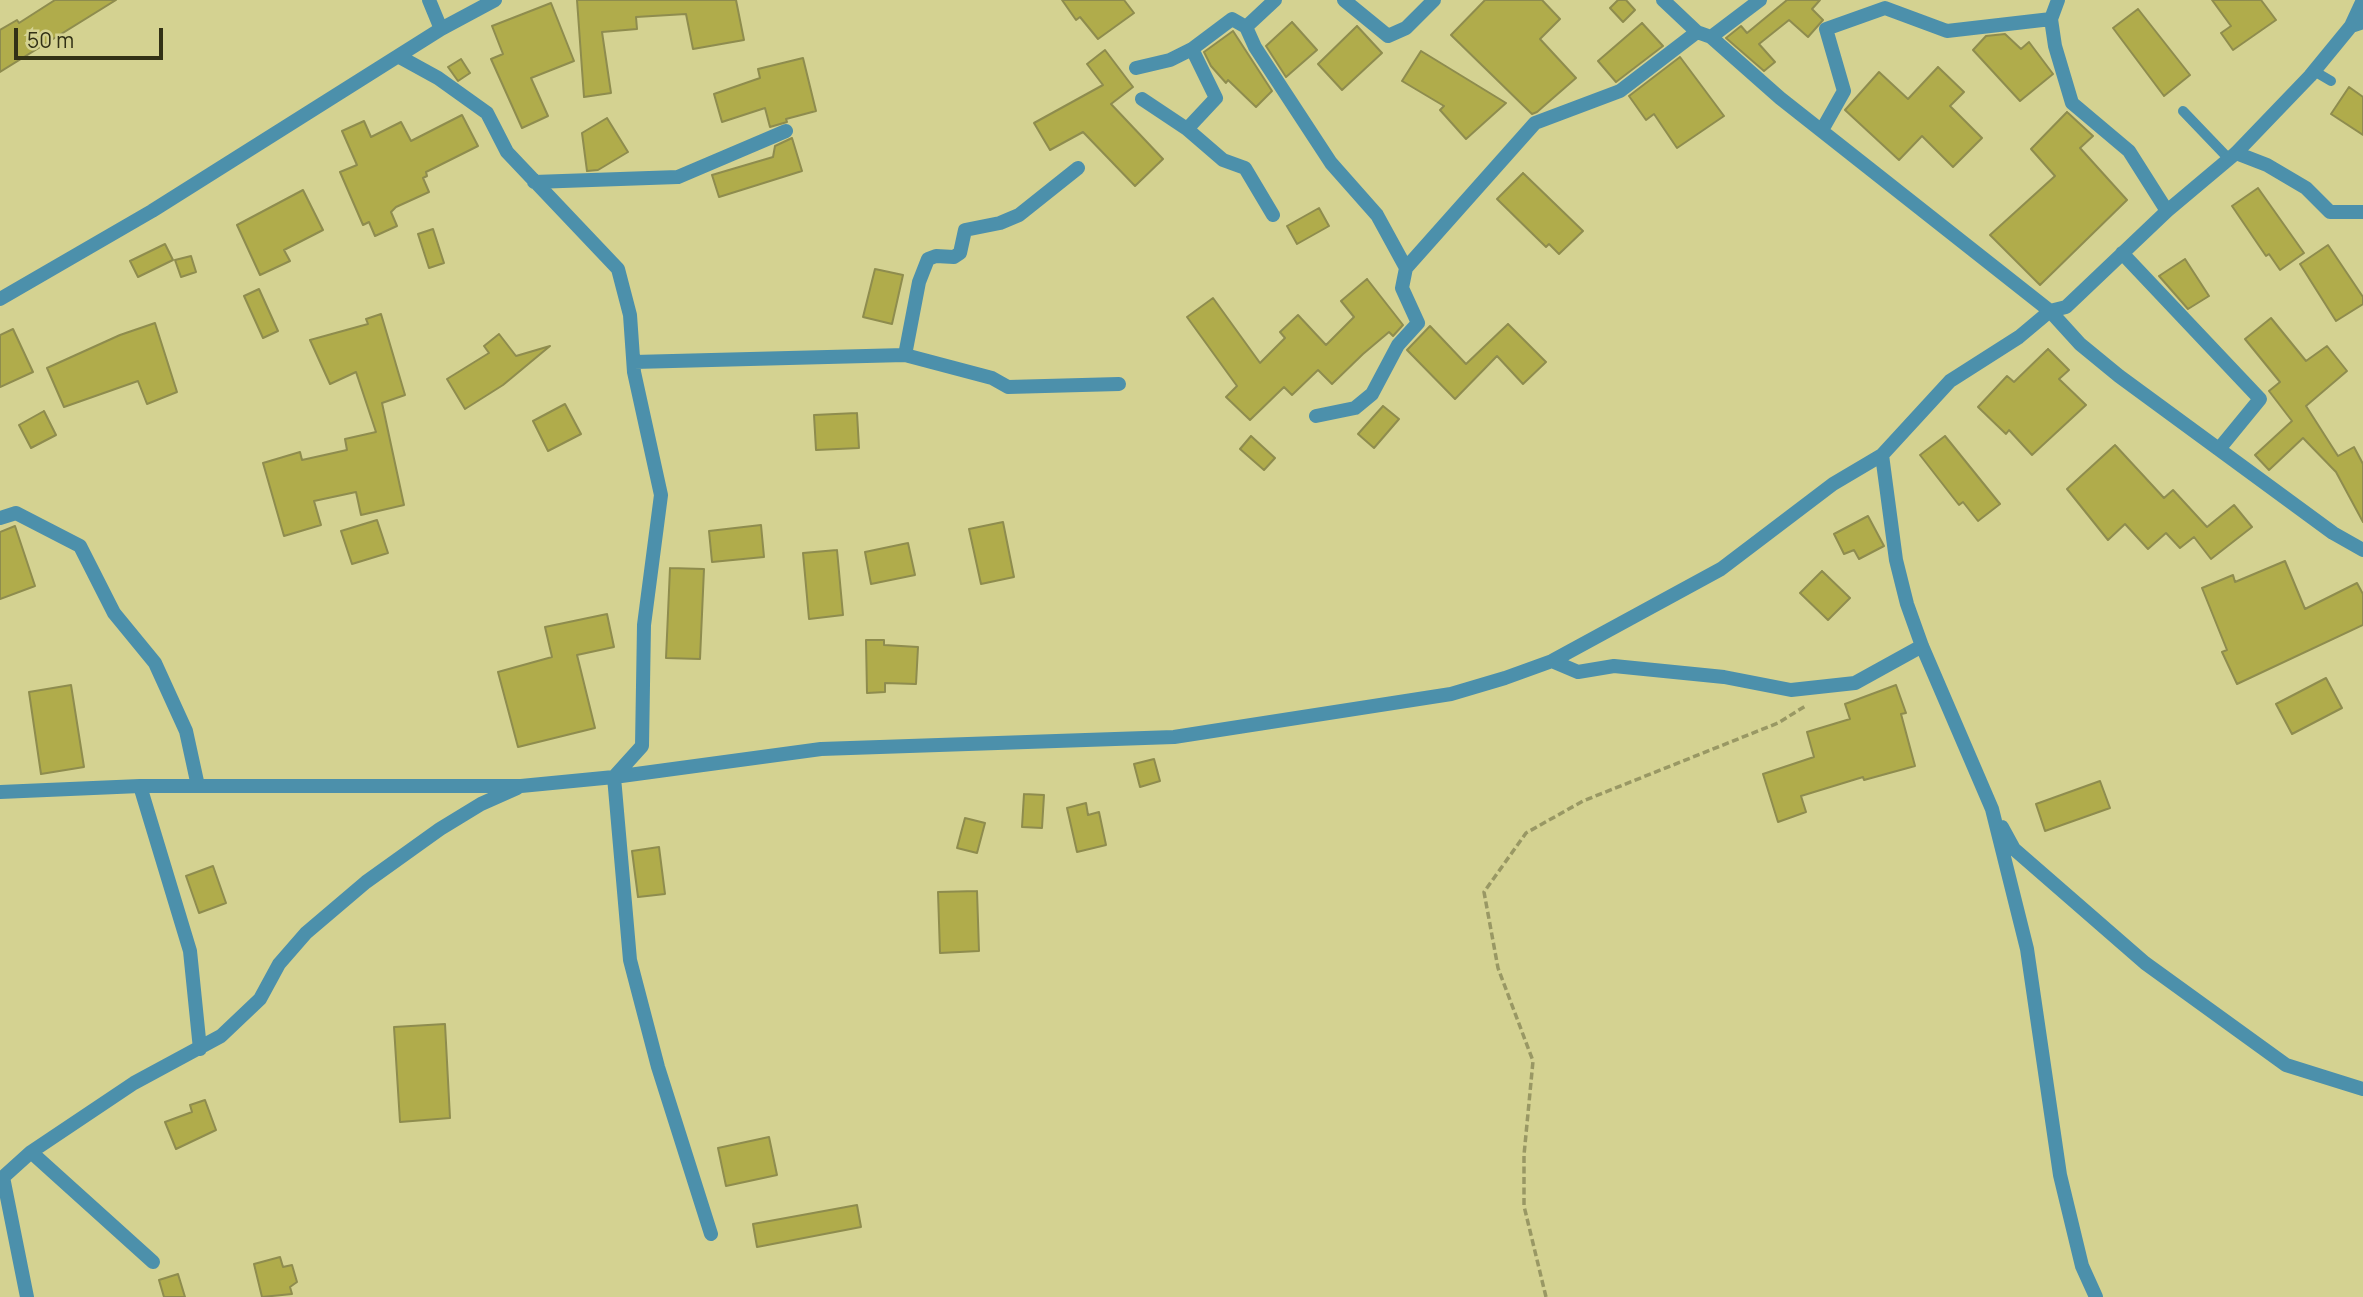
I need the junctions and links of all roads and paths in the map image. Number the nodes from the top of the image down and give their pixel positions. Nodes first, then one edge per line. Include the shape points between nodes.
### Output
1 (429, 0) edge
2 (495, 0) edge
3 (1275, 0) edge
4 (1345, 0) edge
5 (1434, 0) edge
6 (1663, 0) edge
7 (1760, 0) edge
8 (2058, 0) edge
9 (2363, 0) edge
10 (2051, 19) junction
11 (2357, 24) edge
12 (1246, 27) junction
13 (441, 29) junction
14 (1704, 35) junction
15 (1192, 49) junction
16 (398, 56) junction
17 (1136, 68) dead end
18 (2314, 71) junction
19 (2331, 81) dead end
20 (1142, 99) dead end
21 (2183, 111) dead end
22 (1187, 129) junction
23 (1822, 130) junction
24 (786, 131) dead end
25 (2233, 156) junction
26 (1078, 168) dead end
27 (534, 182) junction
28 (2167, 211) junction
29 (2363, 212) edge
30 (1273, 215) dead end
31 (2122, 253) junction
32 (1406, 268) junction
33 (0, 299) edge
34 (2066, 307) junction
35 (2050, 311) junction
36 (2080, 344) junction
37 (905, 355) junction
38 (634, 362) junction
39 (1119, 384) dead end
40 (1316, 416) dead end
41 (2219, 449) junction
42 (1882, 455) junction
43 (0, 518) edge
44 (2363, 550) edge
45 (1922, 646) junction
46 (1552, 661) junction
47 (1821, 687) junction
48 (614, 777) junction
49 (140, 786) junction
50 (198, 786) junction
51 (521, 786) junction
52 (0, 792) edge
53 (1992, 809) junction
54 (200, 1049) junction
55 (2363, 1089) edge
56 (31, 1152) junction
57 (2, 1179) edge
58 (711, 1234) dead end
59 (153, 1262) dead end
60 (27, 1297) edge
61 (1546, 1297) edge
62 (2096, 1297) edge

1 - 13 street
2 - 13 street
3 - 12 street
4 - 5 street via 1388,36 1406,28
6 - 14 street
7 - 14 street
8 - 10 street
9 - 11 street
10 - 23 street via 1947,32 1885,8 1826,29 1844,91
10 - 28 street via 2072,103 2129,151
11 - 18 street
12 - 15 street via 1232,19
12 - 32 street via 1331,163 1377,215
13 - 16 street
14 - 23 street
14 - 32 street via 1620,91 1535,123
15 - 17 street
15 - 22 street via 1216,97
16 - 27 street via 487,113 507,152
16 - 33 street via 152,211
18 - 19 lane
18 - 25 street
20 - 22 street
21 - 25 lane
22 - 30 street via 1223,160 1245,168
23 - 35 street
24 - 27 street via 678,177
25 - 28 street
25 - 29 street via 2267,165 2306,188 2330,212
26 - 37 street via 1019,215 965,230 960,253 954,257 928,259
27 - 38 street via 618,269 630,315
28 - 31 street
31 - 34 street
31 - 41 street via 2260,399
32 - 40 street via 1402,288 1418,323 1398,345 1372,394 1355,408
34 - 35 street
34 - 36 street
35 - 36 street
35 - 42 street via 1943,387
36 - 41 street
37 - 38 street
37 - 39 street via 992,378 1008,387
38 - 48 street via 661,495 644,625 642,746
41 - 44 street
42 - 45 street via 1896,559
42 - 46 street via 1833,484 1721,569
43 - 50 street via 16,513 80,546 114,613 155,663 186,732
45 - 47 street via 1855,683
45 - 53 street
46 - 47 street via 1578,672 1614,666 1724,677 1791,690
46 - 48 street via 1451,694 1174,737 821,749
47 - 61 path via 1806,707 1777,723 1583,801 1526,833 1484,892 1498,968 1532,1061 1524,1206
48 - 51 street
48 - 58 street via 630,960
49 - 50 street
49 - 52 street
49 - 54 street via 190,951
50 - 51 street
51 - 54 street via 440,829 366,882 306,933 279,964 260,999
53 - 55 street via 2014,849 2145,963 2286,1065
53 - 62 street via 2027,949 2060,1175 2082,1266
54 - 56 street via 134,1083
56 - 57 street
56 - 59 street
57 - 60 street

